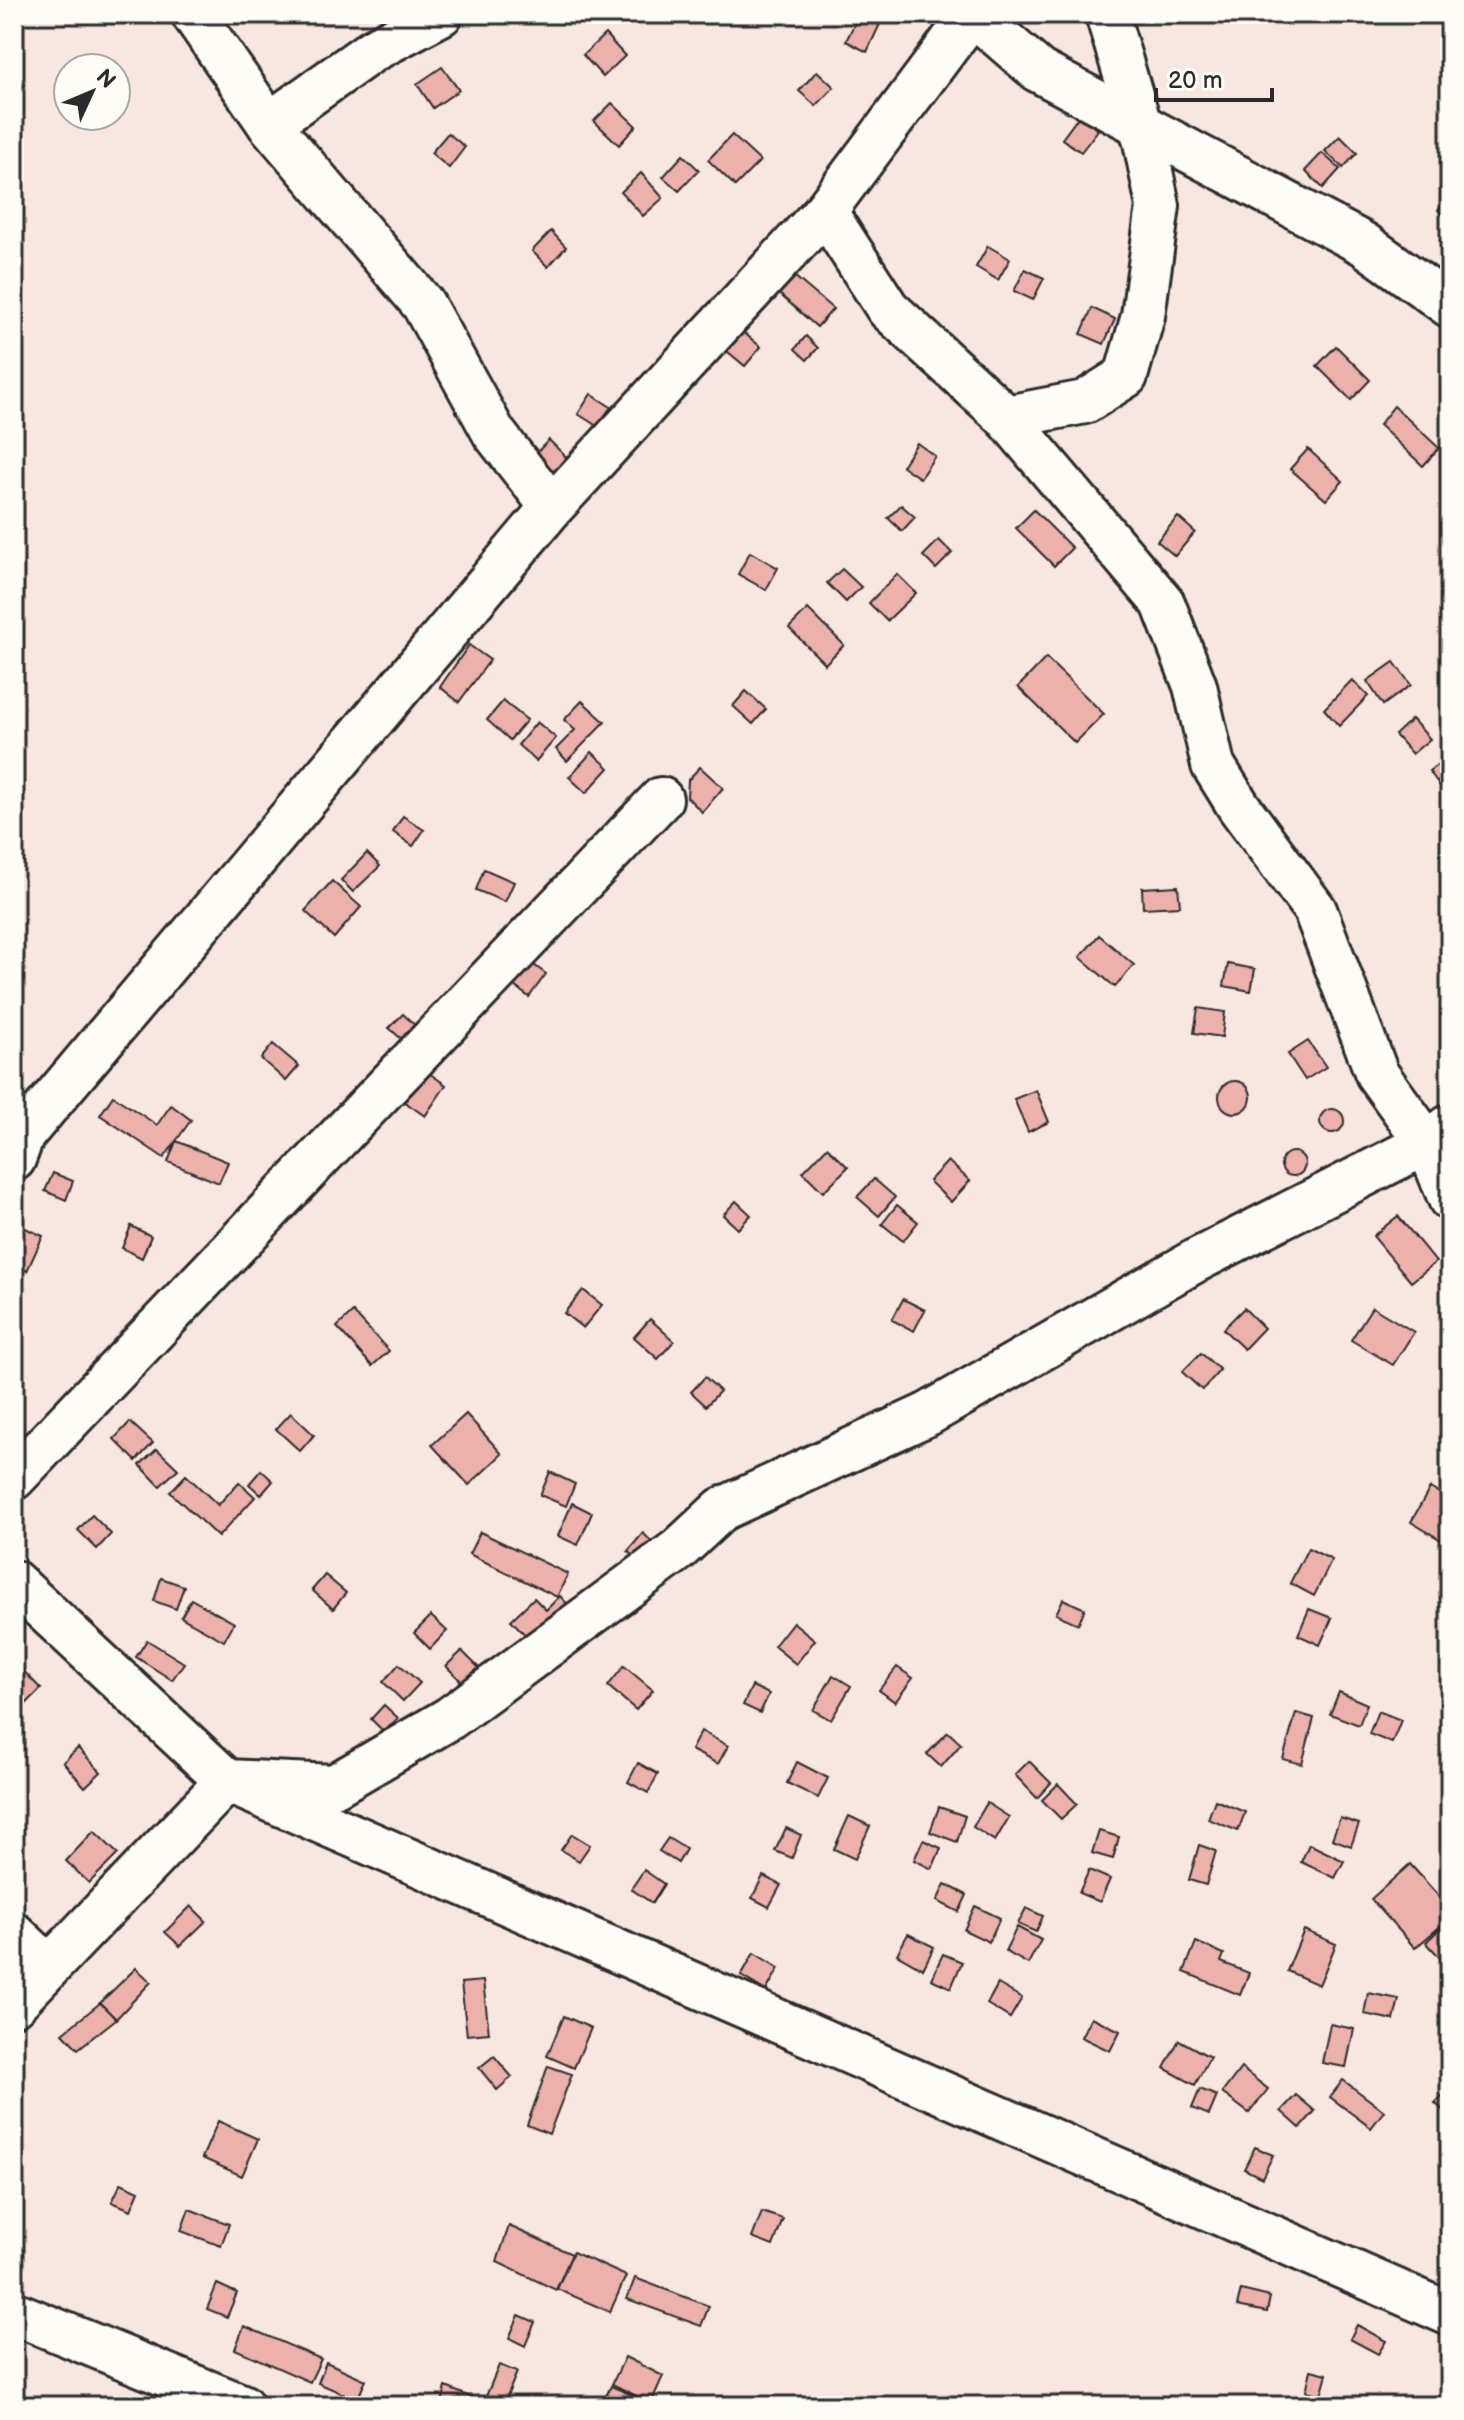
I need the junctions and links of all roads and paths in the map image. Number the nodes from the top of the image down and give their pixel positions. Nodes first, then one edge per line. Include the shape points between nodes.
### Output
1 (193, 14) edge
2 (441, 14) edge
3 (972, 14) edge
4 (1107, 14) edge
5 (269, 124) junction
6 (1140, 127) junction
7 (825, 211) junction
8 (1450, 306) edge
9 (1006, 417) junction
10 (552, 507) junction
11 (661, 799) dead end
12 (1438, 1135) edge
13 (14, 1159) edge
14 (1450, 1199) edge
15 (14, 1478) edge
16 (14, 1582) edge
17 (227, 1781) junction
18 (14, 1934) edge
19 (48, 1966) junction
20 (14, 2004) edge
21 (14, 2313) edge
22 (1450, 2314) edge
23 (242, 2406) edge

1 - 5 street
2 - 5 street via 373,50
3 - 6 street via 1039,71
3 - 7 street
4 - 6 street
5 - 10 street via 423,304 494,433
6 - 8 street via 1364,244
6 - 9 street via 1158,206 1143,316 1126,376 1085,402
7 - 9 street via 888,309
7 - 10 street
9 - 12 street via 1163,603 1195,686 1213,765 1315,910 1377,1074
10 - 13 street via 23,1135
11 - 15 street
12 - 14 street
12 - 17 street via 1195,1261 928,1414 722,1509 678,1550 450,1718 334,1786
16 - 17 street
17 - 19 street
17 - 22 street
18 - 19 street
19 - 20 street
21 - 23 street

